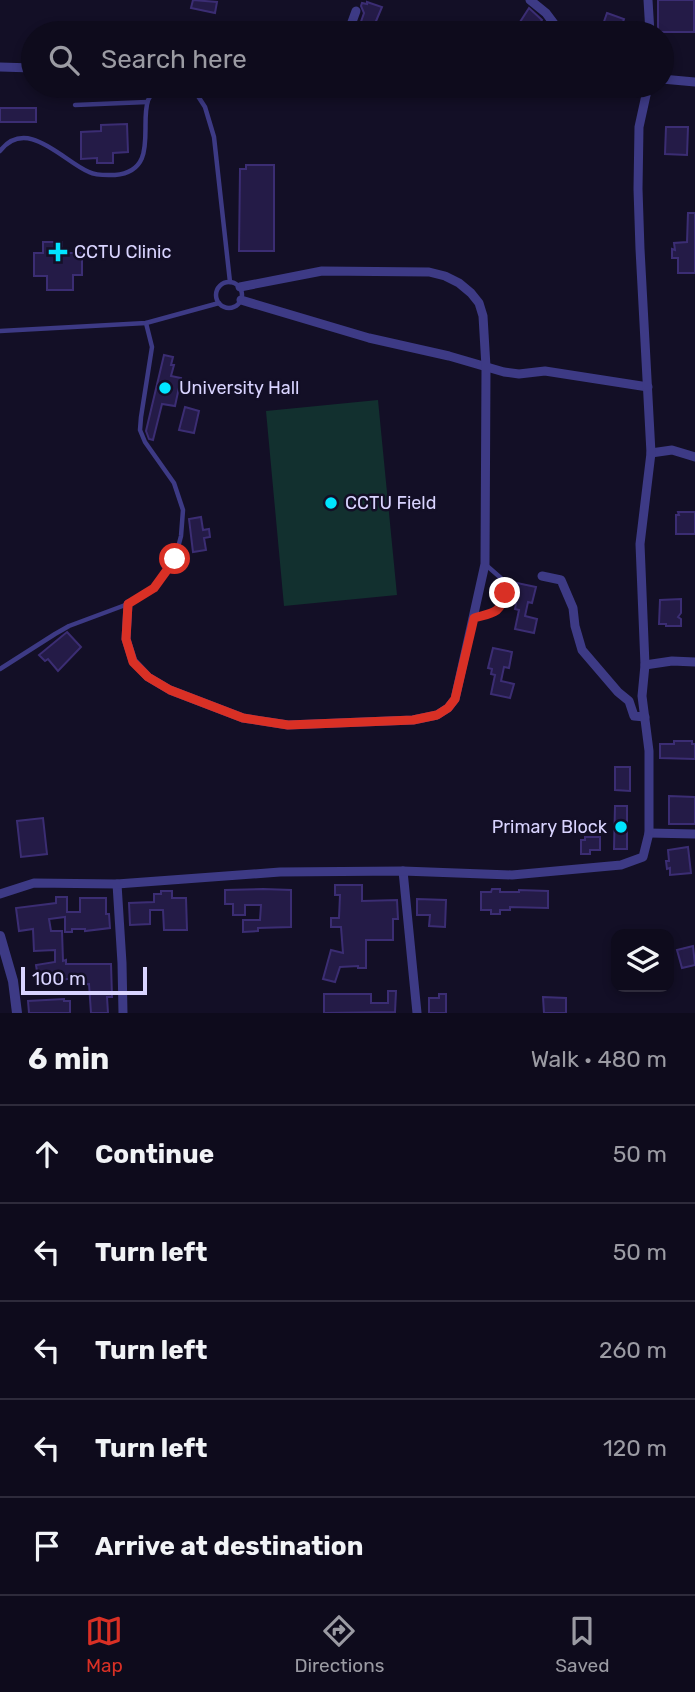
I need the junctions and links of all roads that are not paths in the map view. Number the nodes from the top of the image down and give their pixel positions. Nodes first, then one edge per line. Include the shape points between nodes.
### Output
1 (530, 0) edge
2 (648, 0) edge
3 (356, 11) dead end
4 (352, 21) edge
5 (552, 21) edge
6 (649, 21) edge
7 (0, 67) edge
8 (21, 68) edge
9 (674, 80) edge
10 (695, 82) edge
11 (149, 98) edge
12 (199, 98) edge
13 (645, 98) edge
14 (147, 103) junction
15 (75, 105) dead end
16 (0, 150) edge
17 (230, 282) junction
18 (240, 287) junction
19 (241, 300) junction
20 (219, 303) junction
21 (146, 323) junction
22 (0, 331) edge
23 (486, 367) junction
24 (648, 387) junction
25 (651, 453) junction
26 (695, 457) edge
27 (485, 564) junction
28 (542, 576) dead end
29 (128, 604) junction
30 (474, 618) junction
31 (695, 662) edge
32 (645, 665) junction
33 (0, 669) edge
34 (645, 717) junction
35 (649, 833) junction
36 (695, 834) edge
37 (403, 871) junction
38 (117, 884) junction
39 (0, 894) edge
40 (0, 936) edge
41 (17, 1013) edge
42 (122, 1013) edge
43 (417, 1013) edge

1 - 5 street
2 - 6 street
3 - 4 street
7 - 8 street
9 - 10 street
11 - 14 lane
12 - 17 lane via 214,137
13 - 24 street via 639,127 638,189
14 - 15 lane
14 - 16 lane via 144,154 129,172 90,173 48,145 28,139 16,138
17 - 18 lane
17 - 20 lane via 217,289
18 - 19 lane
18 - 23 street via 322,271 445,276 479,303
19 - 20 lane via 231,308
19 - 23 street
20 - 21 lane
21 - 22 lane
21 - 29 lane via 152,347 140,430 174,483 183,510 175,559 154,588
23 - 24 street
23 - 27 street
24 - 25 street
25 - 26 street via 672,450
25 - 32 street via 640,544
27 - 30 street
27 - 30 lane via 502,579 503,603 497,612
28 - 34 street via 561,580 582,650 629,701 634,716
29 - 30 street via 126,639 133,662 148,677 243,718 288,725 388,722 437,715 455,699
29 - 33 lane via 69,626
31 - 32 street
32 - 34 street
34 - 35 street
35 - 36 street
35 - 37 street via 643,857 621,865 512,875
37 - 38 street via 280,872
37 - 43 street
38 - 39 street via 34,883
38 - 42 street
40 - 41 street

